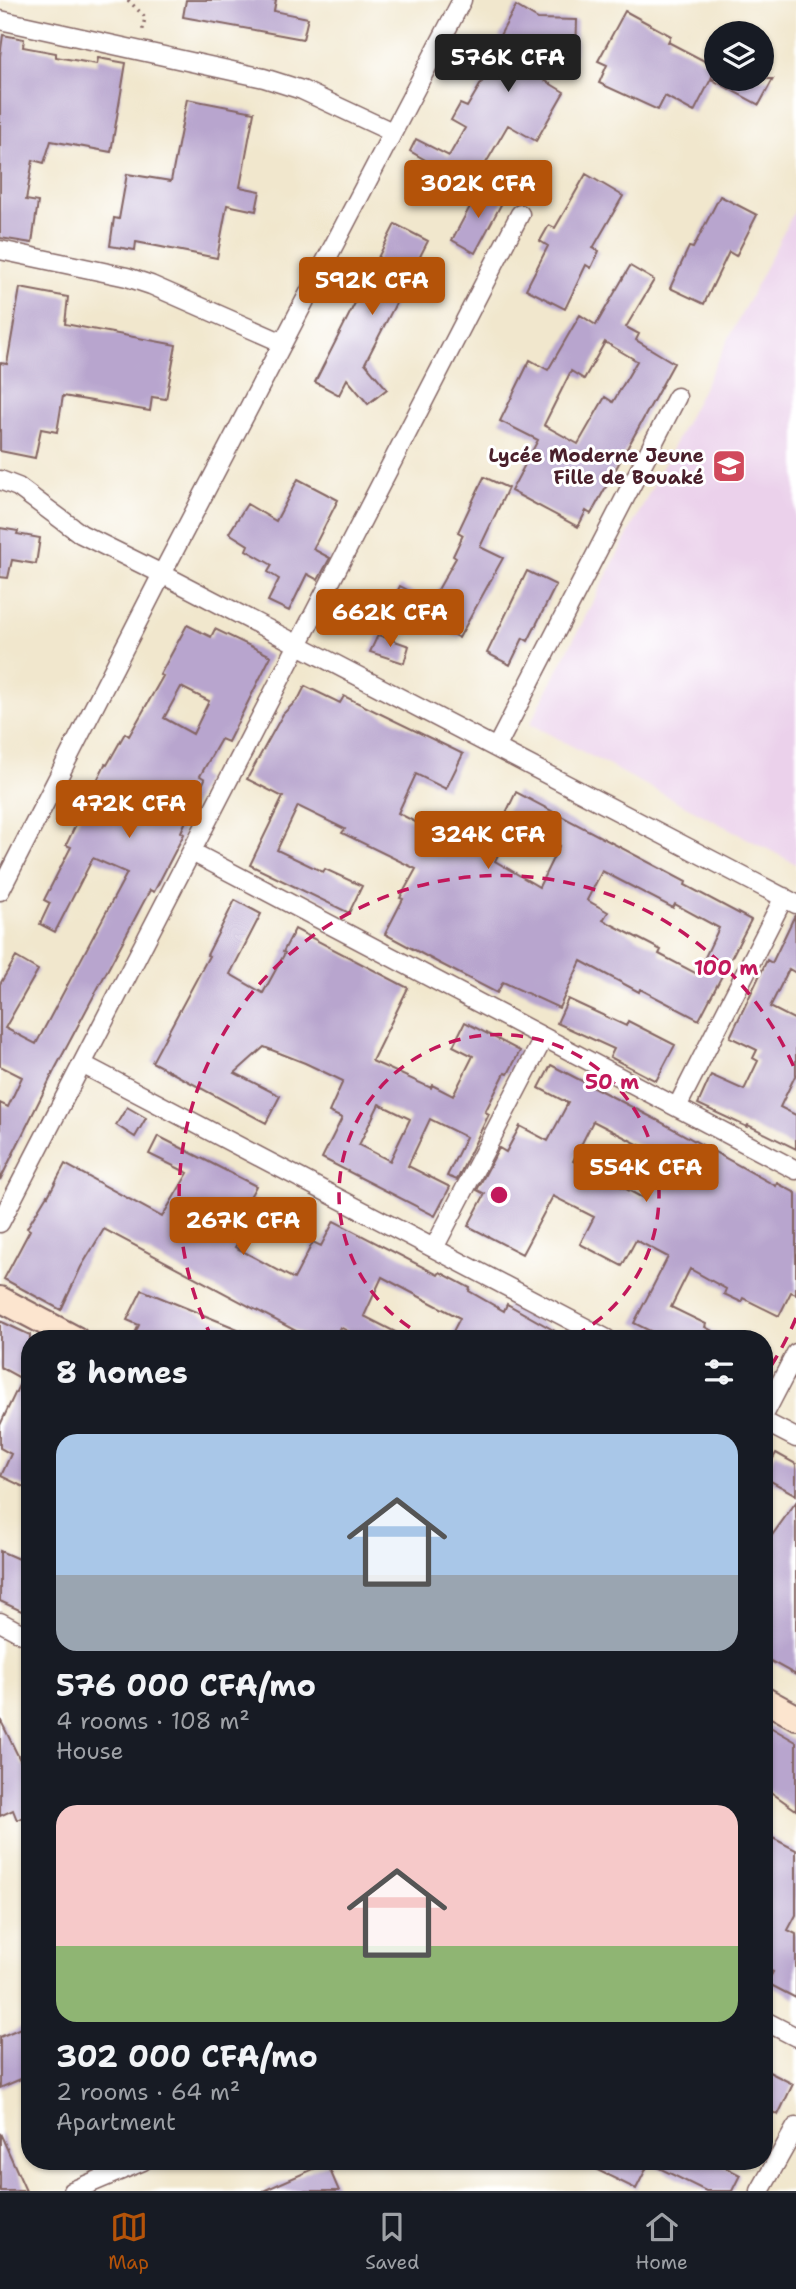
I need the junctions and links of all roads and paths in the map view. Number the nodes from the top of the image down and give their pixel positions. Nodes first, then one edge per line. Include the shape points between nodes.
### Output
1 (128, 0) edge
2 (462, 0) edge
3 (0, 20) edge
4 (140, 50) junction
5 (392, 132) junction
6 (520, 214) dead end
7 (0, 250) edge
8 (283, 343) junction
9 (677, 397) dead end
10 (0, 480) edge
11 (162, 574) junction
12 (299, 644) junction
13 (496, 748) junction
14 (192, 852) junction
15 (0, 891) edge
16 (790, 901) edge
17 (544, 1039) junction
18 (82, 1064) junction
19 (677, 1107) junction
20 (796, 1170) edge
21 (0, 1223) edge
22 (434, 1248) junction
23 (0, 1299) edge
24 (59, 1330) edge
25 (590, 1330) edge
26 (796, 1353) edge
27 (773, 1398) edge
28 (773, 1426) edge
29 (796, 1438) edge
30 (0, 1622) edge
31 (21, 1633) edge
32 (773, 1704) edge
33 (796, 1717) edge
34 (773, 2025) edge
35 (796, 2037) edge
36 (796, 2127) edge
37 (773, 2168) edge
38 (129, 2170) edge
39 (772, 2170) edge
40 (105, 2185) edge
41 (72, 2191) edge
42 (760, 2191) edge

1 - 4 path via 145,17
2 - 5 street
3 - 4 street
4 - 5 street via 302,90
5 - 8 street
6 - 12 street
7 - 8 street via 139,281
8 - 11 street
9 - 13 street
10 - 11 street via 18,487 81,534
11 - 12 street
11 - 15 street
12 - 13 street
12 - 14 street
13 - 16 street
14 - 17 street
14 - 18 street
16 - 19 street
17 - 19 street
17 - 22 street
18 - 21 street
18 - 22 street
19 - 20 street
22 - 25 street
23 - 24 street
26 - 27 street
28 - 29 street
30 - 31 street
32 - 33 street
34 - 35 street
36 - 37 street
38 - 40 street
39 - 42 street
40 - 41 street

